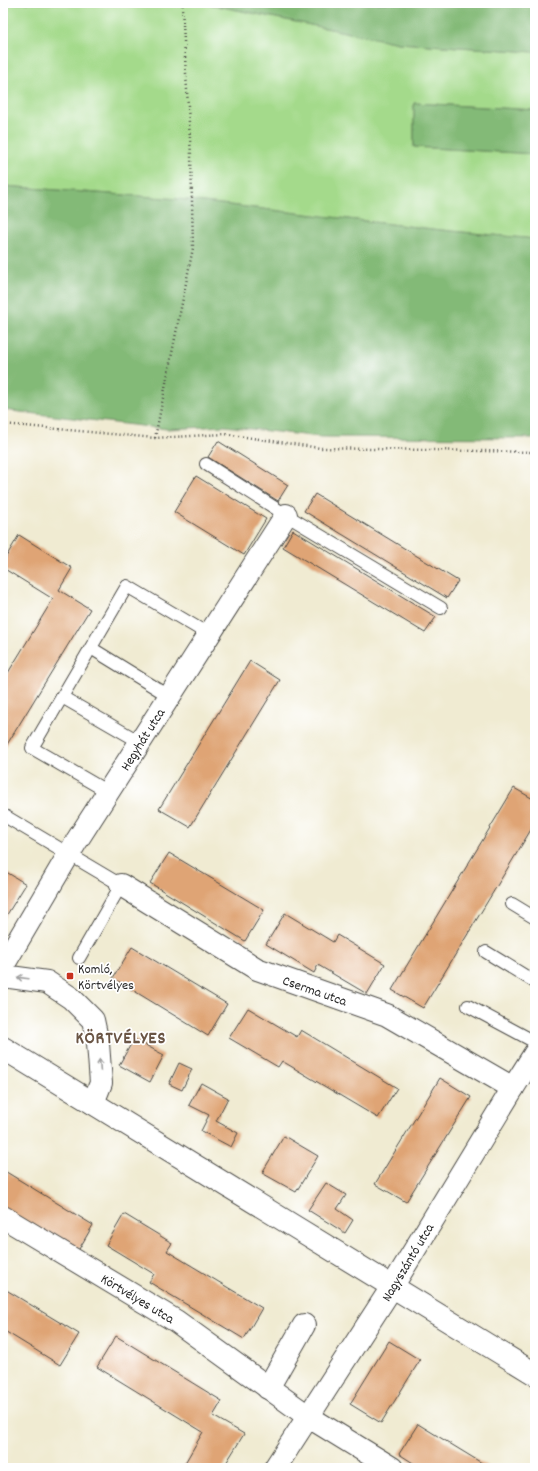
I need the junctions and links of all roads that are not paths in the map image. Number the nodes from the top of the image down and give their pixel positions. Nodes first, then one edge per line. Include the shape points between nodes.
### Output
1 (206, 464) dead end
2 (286, 515) junction
3 (441, 608) dead end
4 (208, 634) junction
5 (91, 648) junction
6 (169, 696) junction
7 (62, 697) junction
8 (140, 742) junction
9 (108, 792) junction
10 (3, 815) edge
11 (68, 855) junction
12 (121, 886) junction
13 (512, 904) dead end
14 (535, 918) edge
15 (486, 952) dead end
16 (79, 958) dead end
17 (3, 966) edge
18 (3, 976) edge
19 (535, 982) edge
20 (468, 1006) dead end
21 (535, 1042) edge
22 (3, 1048) edge
23 (535, 1053) edge
24 (512, 1088) junction
25 (93, 1103) junction
26 (3, 1217) edge
27 (392, 1287) junction
28 (304, 1326) dead end
29 (535, 1374) edge
30 (268, 1388) junction
31 (309, 1417) junction
32 (275, 1468) edge
33 (392, 1468) edge

1 - 2 lane
2 - 3 lane
2 - 4 street, Hegyhát utca
4 - 5 lane via 127,586
4 - 6 street, Hegyhát utca
5 - 6 lane
5 - 7 lane
6 - 8 street, Hegyhát utca
7 - 8 lane
7 - 9 lane via 32,748
8 - 9 street, Hegyhát utca
9 - 11 street, Hegyhát utca
10 - 11 lane
11 - 12 lane
11 - 17 street, Hegyhát utca
12 - 16 lane
12 - 24 street, Cserma utca via 257,970 387,1015
13 - 14 lane
15 - 19 lane
25 -> 18 street via 101,1083 98,1043 93,1020 71,998 48,982
20 - 21 lane
22 - 25 street
23 - 24 street, Nagyszántó utca
24 - 27 street, Nagyszántó utca
25 - 27 street
26 - 30 street, Körtvélyes utca via 176,1321
27 - 29 street
27 - 31 street, Nagyszántó utca
28 - 30 street
30 - 31 street, Körtvélyes utca
31 - 32 street, Nagyszántó utca
31 - 33 street, Körtvélyes utca

